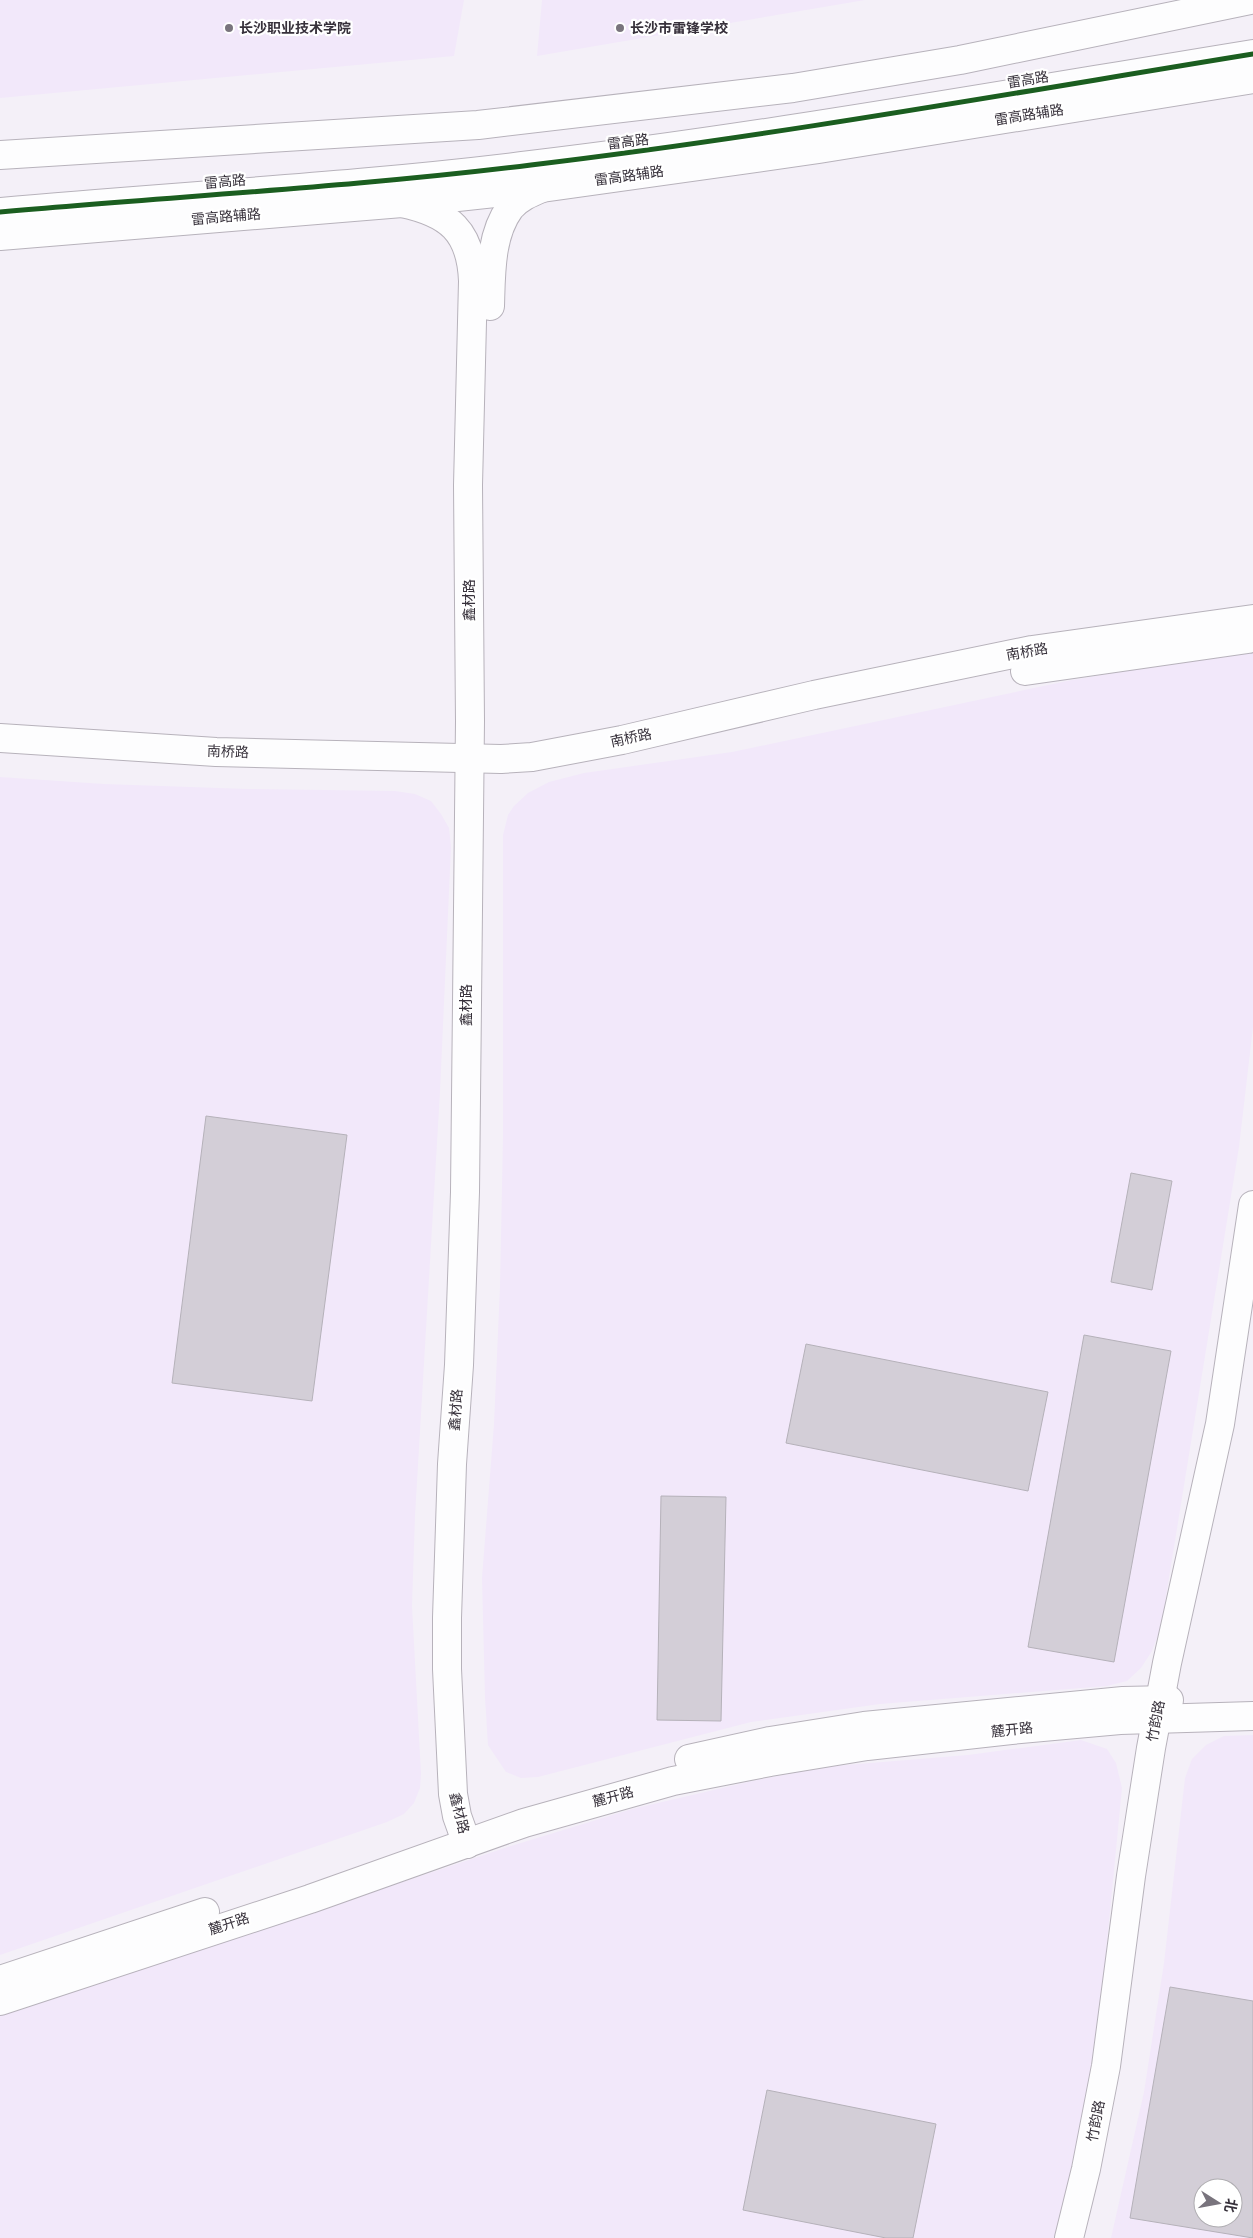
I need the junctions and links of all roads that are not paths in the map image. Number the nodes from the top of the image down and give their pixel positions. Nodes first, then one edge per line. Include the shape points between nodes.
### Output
1 (1250, 0) edge
2 (1253, 45) edge
3 (1253, 54) edge
4 (1253, 79) edge
5 (0, 155) edge
6 (542, 188) junction
7 (0, 202) edge
8 (402, 203) junction
9 (0, 212) edge
10 (0, 236) edge
11 (1253, 620) edge
12 (1253, 638) edge
13 (0, 738) edge
14 (0, 756) edge
15 (478, 767) junction
16 (1253, 1205) edge
17 (1253, 1320) edge
18 (1253, 1699) edge
19 (1167, 1710) junction
20 (1253, 1716) edge
21 (473, 1832) junction
22 (0, 1980) edge
23 (0, 2000) edge
24 (1069, 2238) edge
25 (1086, 2238) edge

1 - 5 main road via 960,60 793,88 478,125
2 - 7 main road, 雷高路 via 857,110 527,156
3 - 9 main road, 雷高路 via 839,122 528,166
4 - 6 main road, 雷高路辅路 via 819,149
6 - 8 main road, 雷高路辅路
6 - 15 main road, 鑫材路 via 510,208 499,233 492,267 485,484 489,719
8 - 10 main road, 雷高路辅路
8 - 15 main road, 鑫材路 via 433,212 458,229 466,242 472,268 468,485
11 - 15 main road, 南桥路 via 1032,650 814,695 622,740
12 - 15 main road, 南桥路 via 1033,669 534,773
13 - 15 main road, 南桥路
14 - 15 main road, 南桥路 via 214,771
15 - 21 main road, 鑫材路 via 459,1365 446,1618 453,1794
16 - 19 main road, 竹韵路 via 1220,1424
17 - 19 main road, 竹韵路 via 1236,1428
18 - 19 main road, 麓开路
19 - 20 main road, 麓开路
19 - 21 main road, 麓开路 via 867,1746 770,1762 673,1781 524,1823
19 - 24 main road, 竹韵路 via 1131,1876 1106,2066
19 - 25 main road, 竹韵路 via 1156,1823 1123,2071
21 - 22 main road, 麓开路 via 306,1880
21 - 23 main road, 麓开路 via 310,1899

